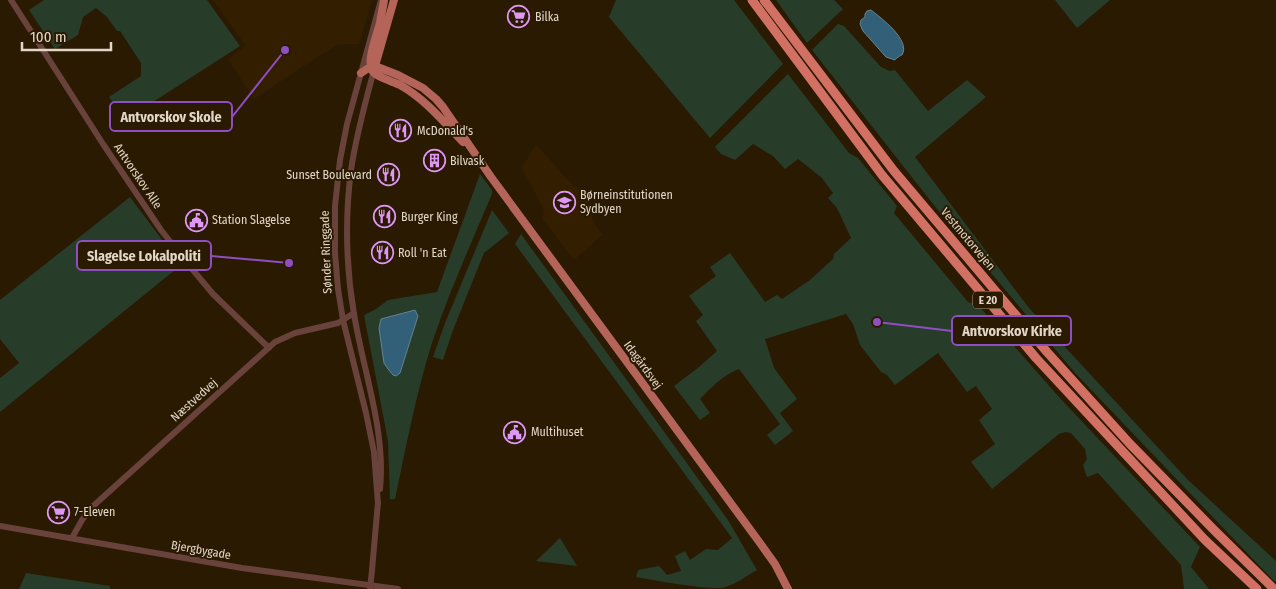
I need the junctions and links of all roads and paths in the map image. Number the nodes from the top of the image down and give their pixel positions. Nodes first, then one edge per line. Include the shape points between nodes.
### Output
1 (10, 0) edge
2 (382, 0) edge
3 (394, 0) edge
4 (752, 0) edge
5 (764, 0) edge
6 (373, 69) junction
7 (361, 73) junction
8 (354, 313) junction
9 (343, 320) junction
10 (269, 348) junction
11 (378, 504) junction
12 (0, 526) edge
13 (72, 538) junction
14 (370, 589) edge
15 (398, 589) edge
16 (788, 589) edge
17 (1257, 589) edge
18 (1274, 589) edge

1 - 10 street, Antvorskov Alle via 160,230 213,294
2 - 6 main road via 370,60
2 - 7 street, Sønder Ringgade
3 - 6 main road, Sønder Ringgade
4 - 17 highway, Vestmotorvejen / E 20 via 882,174 1036,358 1205,540
5 - 18 highway, Vestmotorvejen / E 20 via 894,171 1047,352 1130,444
6 - 7 main road
6 - 8 street, Sønder Ringgade via 351,171 348,237
6 - 16 main road, Idagårdsvej via 411,81 436,99 447,112 508,201 760,542
7 - 9 street, Sønder Ringgade via 347,124 335,206 335,253
8 - 9 street, Næstvedvej
8 - 11 street, Sønder Ringgade via 377,426 381,478
9 - 10 street, Næstvedvej via 295,332
9 - 11 street, Sønder Ringgade via 374,452
10 - 13 street, Næstvedvej via 91,508
11 - 14 street, Sønder Ringgade, bridge
12 - 13 street, Bjergbygade
13 - 15 street, Bjergbygade via 234,567

